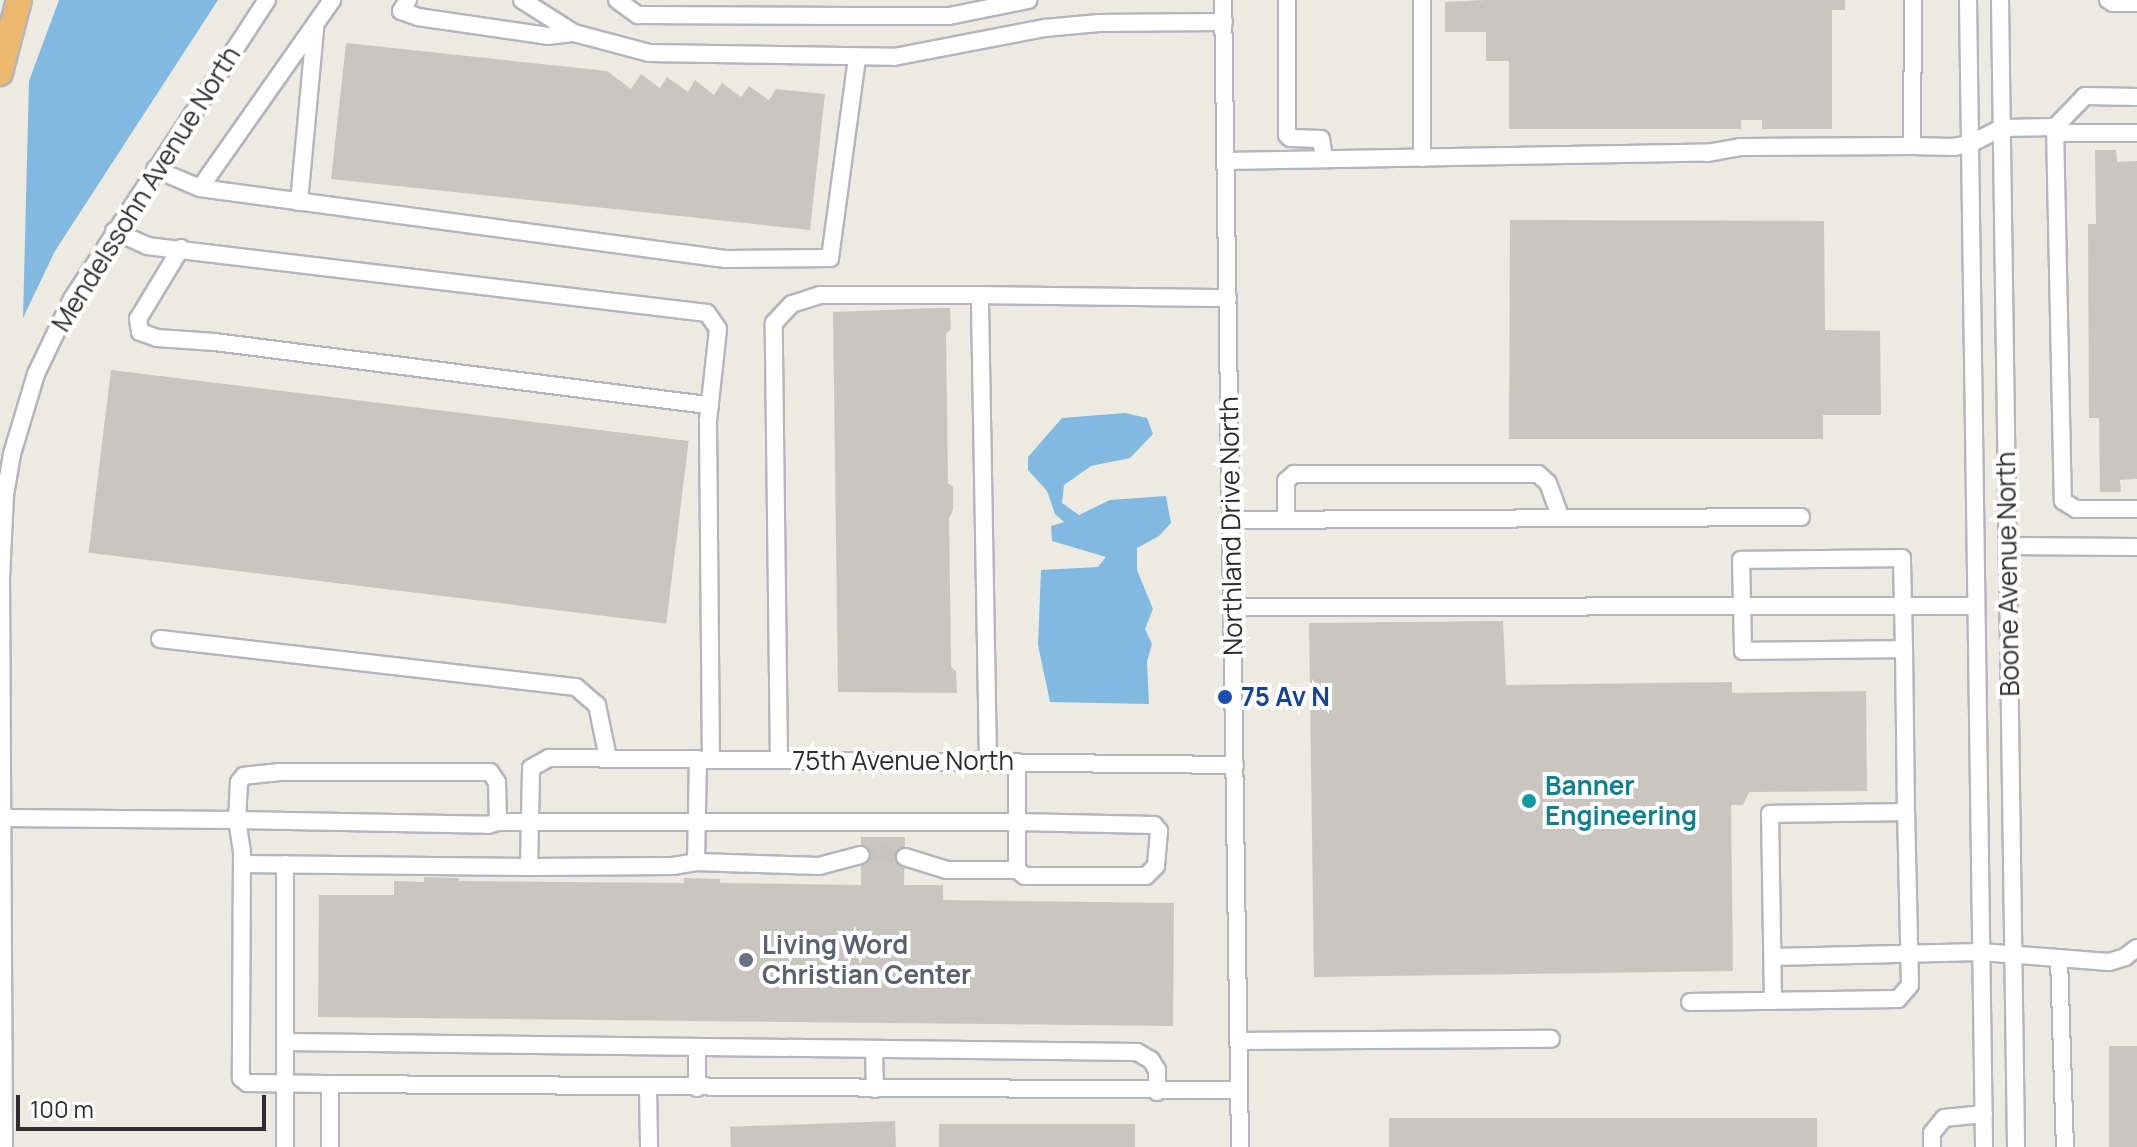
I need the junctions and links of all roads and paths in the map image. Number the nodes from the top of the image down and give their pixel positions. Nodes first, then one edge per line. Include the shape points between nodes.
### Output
1 (19, 0) edge
2 (267, 0) edge
3 (332, 0) edge
4 (408, 0) edge
5 (522, 0) edge
6 (617, 0) edge
7 (1028, 0) edge
8 (1223, 0) edge
9 (1287, 0) edge
10 (1422, 0) edge
11 (1913, 0) edge
12 (1968, 0) edge
13 (2000, 0) edge
14 (2108, 0) edge
15 (2137, 3) edge
16 (911, 8) edge
17 (1224, 22) junction
18 (315, 25) junction
19 (574, 33) junction
20 (857, 57) junction
21 (0, 73) edge
22 (2137, 97) edge
23 (2002, 128) junction
24 (2055, 130) junction
25 (2137, 133) edge
26 (1970, 144) junction
27 (1912, 146) junction
28 (1422, 158) junction
29 (1317, 159) junction
30 (1226, 161) junction
31 (155, 169) junction
32 (200, 188) junction
33 (299, 202) junction
34 (114, 231) junction
35 (181, 248) junction
36 (980, 295) junction
37 (1228, 298) junction
38 (710, 405) junction
39 (2137, 509) edge
40 (1801, 517) dead end
41 (1561, 518) junction
42 (1231, 520) junction
43 (1286, 520) junction
44 (2007, 546) junction
45 (2137, 547) edge
46 (1742, 605) junction
47 (1903, 606) junction
48 (1976, 606) junction
49 (1232, 607) junction
50 (160, 639) dead end
51 (1904, 649) junction
52 (608, 758) junction
53 (705, 760) junction
54 (779, 760) junction
55 (988, 761) junction
56 (1017, 762) junction
57 (1235, 765) junction
58 (1906, 812) junction
59 (2, 818) edge
60 (237, 820) junction
61 (697, 820) junction
62 (498, 822) junction
63 (1016, 822) junction
64 (530, 823) junction
65 (861, 855) tunnel mouth
66 (905, 857) tunnel mouth
67 (696, 862) junction
68 (242, 864) junction
69 (285, 864) junction
70 (529, 867) junction
71 (1017, 870) junction
72 (2137, 948) edge
73 (1981, 952) junction
74 (1909, 954) junction
75 (2013, 954) junction
76 (1773, 957) junction
77 (2059, 958) junction
78 (1773, 1001) junction
79 (1690, 1002) dead end
80 (1551, 1039) dead end
81 (1239, 1041) junction
82 (285, 1042) junction
83 (697, 1047) junction
84 (874, 1049) junction
85 (286, 1083) junction
86 (330, 1084) junction
87 (648, 1087) junction
88 (697, 1088) junction
89 (875, 1089) junction
90 (1239, 1090) junction
91 (1157, 1092) junction
92 (1984, 1114) junction
93 (4, 1147) edge
94 (285, 1147) edge
95 (330, 1147) edge
96 (649, 1147) edge
97 (1240, 1147) edge
98 (1932, 1147) edge
99 (1984, 1147) edge
100 (2016, 1147) edge
101 (2065, 1147) edge

1 - 21 highway
2 - 31 street, Mendelssohn Avenue North
3 - 18 street
4 - 19 street via 401,11 418,17 548,36
5 - 19 street
6 - 16 street via 638,15
7 - 16 street via 949,16
8 - 17 street, Northland Drive North
9 - 29 street via 1287,135 1321,139
10 - 28 street
11 - 27 street
12 - 26 street, Boone Avenue North
13 - 23 street, Boone Avenue North
14 - 15 street
17 - 20 street via 1045,28 894,57
17 - 30 street, Northland Drive North
18 - 32 street
18 - 33 street
19 - 20 street via 649,53
20 - 33 street via 830,258 725,259
22 - 24 street via 2085,96
23 - 24 street
23 - 26 street
23 - 44 street, Boone Avenue North
24 - 25 street
24 - 39 street via 2063,501 2076,509
26 - 27 street
26 - 48 street, Boone Avenue North
27 - 28 street
28 - 29 street
29 - 30 street
30 - 37 street, Northland Drive North
31 - 32 street
31 - 34 street, Mendelssohn Avenue North
32 - 33 street
34 - 35 street via 147,246
34 - 59 street, Mendelssohn Avenue North via 53,336 12,454 2,535
35 - 38 street via 707,313 718,329
35 - 38 street via 138,319 140,332
36 - 37 street
36 - 54 street via 820,295 792,304 774,323
36 - 55 street
37 - 42 street, Northland Drive North
38 - 53 street
40 - 41 street
41 - 43 street
41 - 43 street via 1548,483 1538,474 1294,474 1286,481
42 - 43 street
42 - 49 street, Northland Drive North
44 - 45 street
44 - 75 street, Boone Avenue North
46 - 47 street
46 - 47 street via 1741,560 1902,558
46 - 49 street
46 - 51 street via 1743,651
47 - 48 street
47 - 51 street
48 - 73 street, Boone Avenue North
49 - 57 street, Northland Drive North
50 - 52 street via 576,687 597,705
51 - 58 street
52 - 53 street, 75th Avenue North
52 - 64 street, 75th Avenue North via 549,758 531,768
53 - 54 street, 75th Avenue North
53 - 61 street
54 - 55 street, 75th Avenue North
55 - 56 street, 75th Avenue North
56 - 57 street, 75th Avenue North
56 - 63 street
57 - 81 street, Northland Drive North
58 - 74 street
58 - 76 street via 1770,814
59 - 60 street
59 - 93 street, Mendelssohn Avenue North
60 - 62 street
60 - 62 street via 244,776 490,772 497,782
60 - 68 street
61 - 63 street
61 - 64 street
61 - 67 street
62 - 64 street
63 - 71 street
63 - 71 street via 1154,825 1159,831 1156,866 1146,876 1025,876
64 - 70 street
65 - 67 street via 819,866
66 - 71 street via 947,870
67 - 70 street
68 - 69 street
68 - 85 street via 241,1078 247,1083
69 - 70 street
69 - 82 street
72 - 77 street via 2109,962
73 - 74 street
73 - 75 street
73 - 92 street, Boone Avenue North
74 - 76 street
74 - 78 street via 1910,985 1898,999
75 - 77 street
75 - 100 street, Boone Avenue North
76 - 78 street
77 - 101 street
78 - 79 street
80 - 81 street
81 - 90 street, Northland Drive North
82 - 83 street
82 - 85 street
83 - 84 street
83 - 88 street
84 - 89 street
84 - 91 street via 1137,1052 1157,1070
85 - 86 street
85 - 94 street
86 - 87 street
86 - 95 street
87 - 88 street
87 - 96 street
88 - 89 street
89 - 91 street
90 - 91 street
90 - 97 street, Northland Drive North
92 - 98 street via 1944,1118 1932,1133
92 - 99 street, Boone Avenue North

